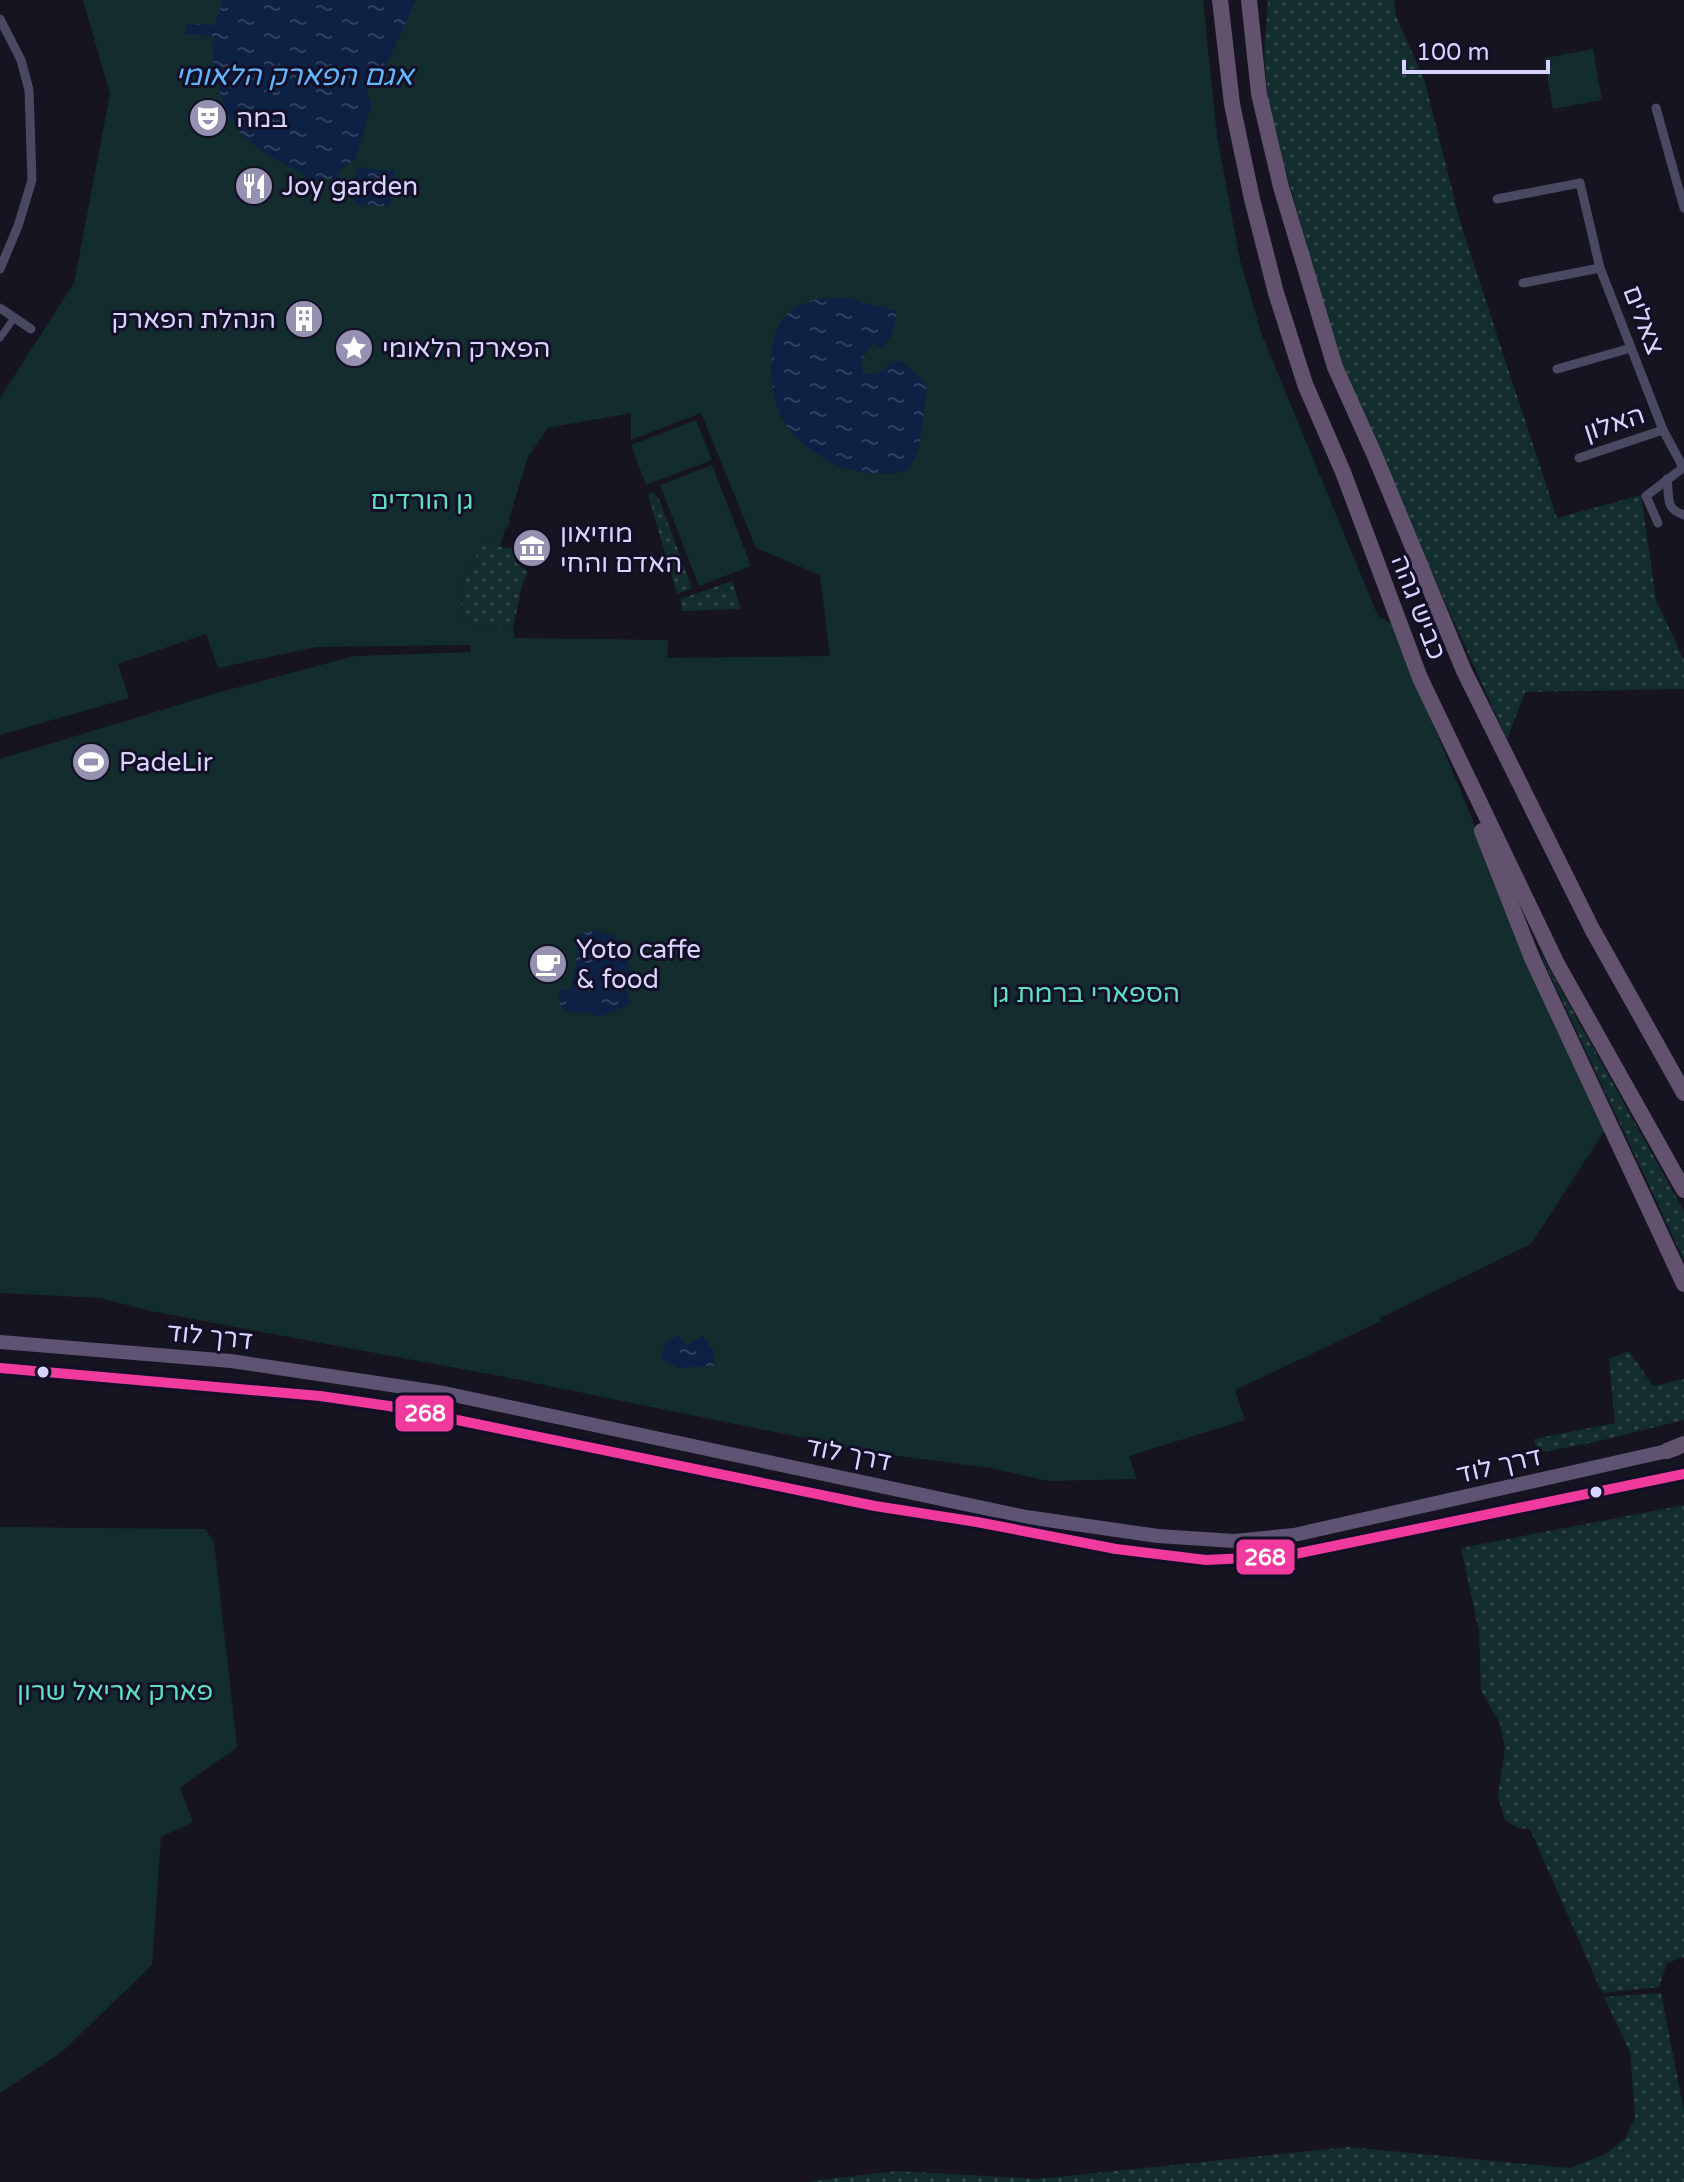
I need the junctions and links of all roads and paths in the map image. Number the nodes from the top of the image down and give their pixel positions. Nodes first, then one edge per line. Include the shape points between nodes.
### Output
1 (1220, 0) edge
2 (1249, 0) edge
3 (1259, 0) edge
4 (0, 19) edge
5 (1255, 54) junction
6 (1656, 108) dead end
7 (1497, 199) dead end
8 (1684, 208) edge
9 (1600, 268) junction
10 (0, 269) edge
11 (1523, 283) dead end
12 (0, 308) edge
13 (14, 318) junction
14 (31, 329) dead end
15 (0, 338) edge
16 (1631, 348) junction
17 (1557, 369) dead end
18 (1663, 430) junction
19 (1579, 458) dead end
20 (1684, 467) edge
21 (1667, 479) junction
22 (1684, 515) edge
23 (1658, 523) dead end
24 (1420, 678) junction
25 (1592, 929) junction
26 (1684, 1071) edge
27 (1684, 1093) edge
28 (1684, 1190) edge
29 (1670, 1253) junction
30 (1684, 1284) edge
31 (1684, 1293) edge
32 (0, 1342) edge
33 (0, 1370) edge
34 (1684, 1446) edge
35 (1667, 1451) joint
36 (1684, 1474) edge

1 - 24 highway, כביש גהה via 1232,104 1276,293 1305,384
2 - 5 highway, כביש גהה
3 - 5 highway
4 - 10 street via 29,90 32,180
5 - 25 highway, כביש גהה via 1281,187 1335,367 1464,671
6 - 8 street
7 - 9 street, צאלים via 1580,183
9 - 11 street
9 - 16 street, צאלים
12 - 13 street
13 - 14 street
13 - 15 street
16 - 17 street
16 - 18 street, צאלים
18 - 19 street, האלון
18 - 20 street, צאלים
20 - 21 street
21 - 22 street via 1670,506
21 - 23 street via 1646,496
24 - 28 highway, כביש גהה via 1557,964
24 - 29 highway via 1532,958
25 - 26 highway
25 - 27 highway, כביש גהה
29 - 30 highway
29 - 31 highway
32 - 35 main road, דרך לוד via 231,1361 429,1390 1026,1517 1234,1541 1294,1535
33 - 36 main road, דרך לוד via 389,1406 875,1506 1206,1560 1285,1556
34 - 35 highway

